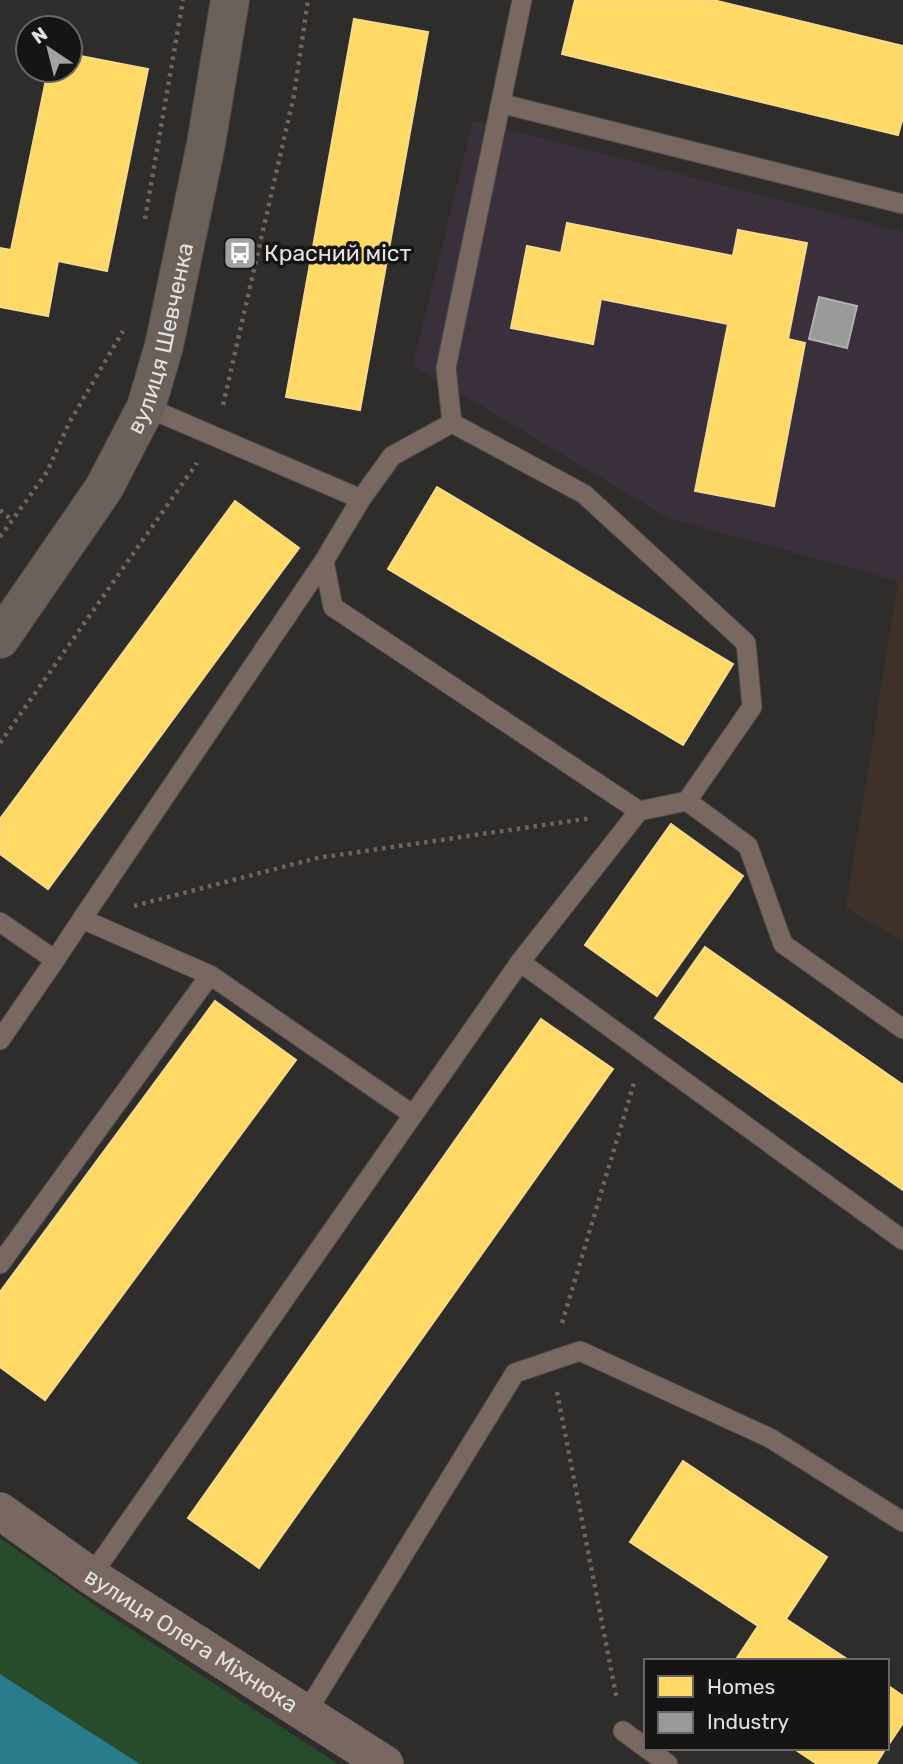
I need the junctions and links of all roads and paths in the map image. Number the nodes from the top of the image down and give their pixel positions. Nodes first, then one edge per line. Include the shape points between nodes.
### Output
1 (183, 0) edge
2 (230, 0) edge
3 (308, 0) edge
4 (522, 0) edge
5 (503, 104) junction
6 (903, 204) edge
7 (144, 223) dead end
8 (124, 328) dead end
9 (146, 407) junction
10 (452, 423) junction
11 (215, 438) junction
12 (361, 499) junction
13 (0, 510) edge
14 (12, 520) junction
15 (0, 537) edge
16 (324, 561) junction
17 (0, 639) edge
18 (0, 743) edge
19 (687, 801) junction
20 (639, 811) junction
21 (82, 919) junction
22 (0, 922) edge
23 (55, 960) junction
24 (520, 962) junction
25 (210, 975) junction
26 (903, 1029) edge
27 (0, 1040) edge
28 (643, 1052) junction
29 (412, 1114) junction
30 (903, 1240) edge
31 (0, 1264) edge
32 (551, 1361) junction
33 (0, 1511) edge
34 (903, 1522) edge
35 (91, 1576) junction
36 (306, 1713) junction
37 (623, 1731) joint
38 (644, 1747) edge
39 (649, 1750) edge
40 (385, 1764) edge
41 (668, 1764) edge

1 - 7 path
2 - 9 main road, вулиця Шевченка via 206,144 164,346
3 - 11 path via 294,95
4 - 5 lane
5 - 6 lane
5 - 10 lane via 446,368
8 - 14 path via 69,423 47,472
9 - 11 lane
9 - 17 main road, вулиця Шевченка via 104,488
10 - 12 lane via 392,456
10 - 19 lane via 584,494 746,643 752,707
11 - 12 lane
11 - 18 path
12 - 16 lane
13 - 14 path
14 - 15 path
16 - 20 lane via 333,607
16 - 21 lane
19 - 20 lane
19 - 26 lane via 748,846 783,944
20 - 21 path via 317,858
20 - 24 lane
21 - 23 lane
21 - 25 lane
22 - 23 lane
23 - 27 lane
24 - 28 lane
24 - 29 lane
25 - 29 lane
25 - 31 lane
28 - 30 lane
28 - 32 path
29 - 35 lane
32 - 34 lane via 580,1350 770,1438
32 - 36 lane via 515,1373
32 - 37 path
33 - 35 street, вулиця Олега Міхнюка
35 - 36 street, вулиця Олега Міхнюка
36 - 40 street, вулиця Олега Міхнюка
37 - 38 lane
39 - 41 lane

